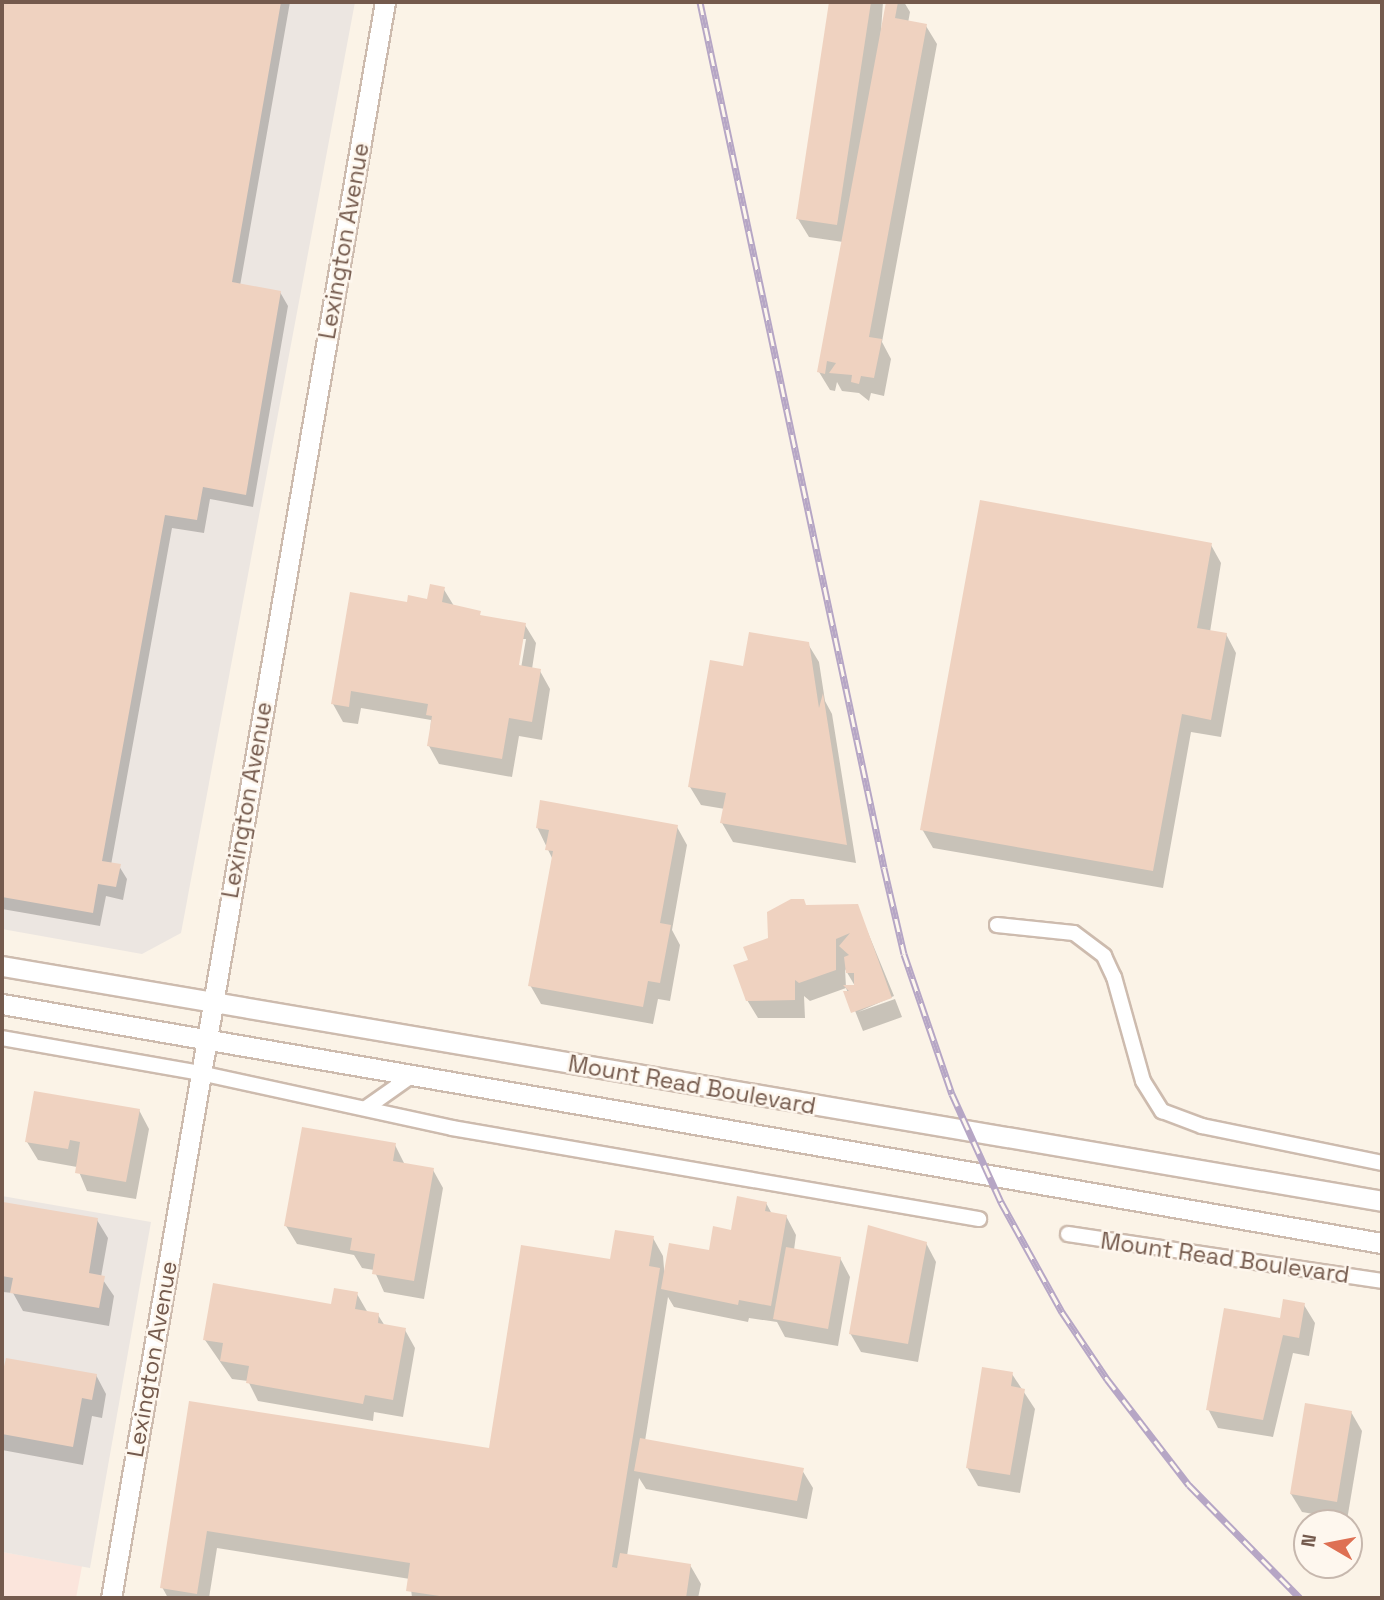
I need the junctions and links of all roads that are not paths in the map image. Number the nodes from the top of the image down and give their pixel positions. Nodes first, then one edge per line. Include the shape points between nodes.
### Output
1 (385, 2) edge
2 (998, 925) dead end
3 (2, 966) edge
4 (2, 1004) edge
5 (212, 1004) junction
6 (2, 1038) edge
7 (205, 1041) junction
8 (200, 1073) junction
9 (410, 1077) junction
10 (366, 1108) junction
11 (1382, 1163) edge
12 (1382, 1201) edge
13 (979, 1219) dead end
14 (1068, 1234) dead end
15 (1382, 1243) edge
16 (1382, 1281) edge
17 (111, 1598) edge

1 - 5 main road, Lexington Avenue
2 - 11 street via 1074,933 1104,956 1115,977 1143,1081 1162,1111 1202,1126
3 - 5 main road, Mount Read Boulevard
4 - 7 main road, Mount Read Boulevard
5 - 7 main road, Lexington Avenue
5 - 12 main road, Mount Read Boulevard
6 - 8 street
7 - 8 main road, Lexington Avenue
7 - 9 main road, Mount Read Boulevard
8 - 10 street
8 - 17 main road, Lexington Avenue
9 - 10 street
9 - 15 main road, Mount Read Boulevard
10 - 13 street via 452,1128
14 - 16 street, Mount Read Boulevard

